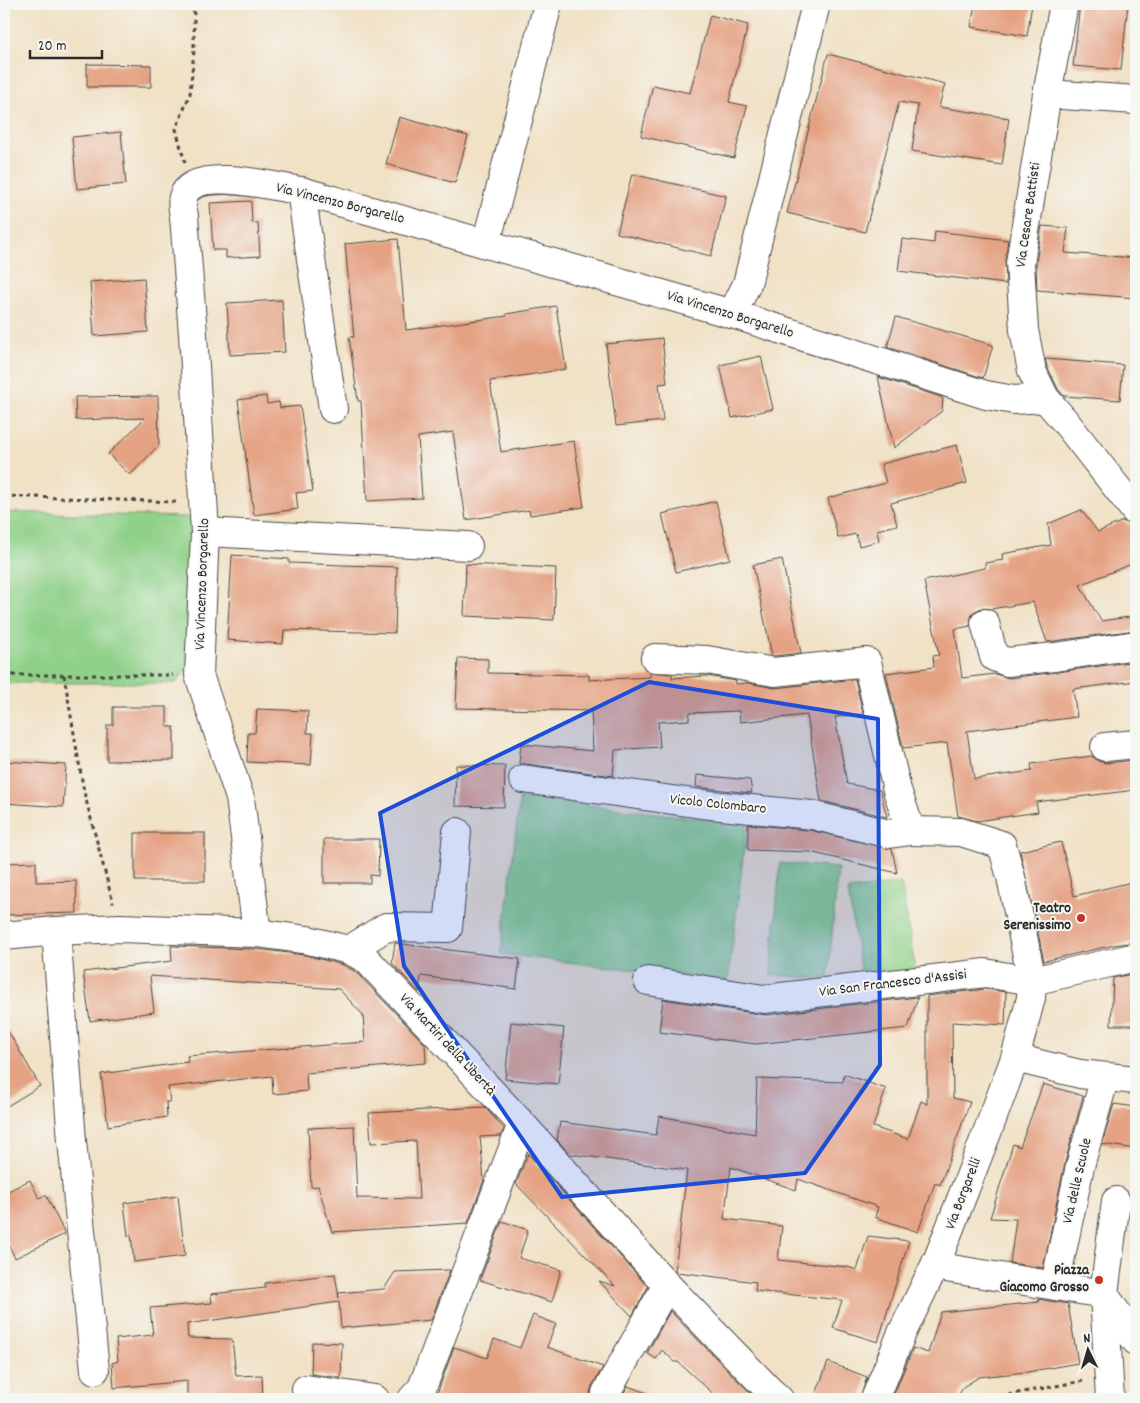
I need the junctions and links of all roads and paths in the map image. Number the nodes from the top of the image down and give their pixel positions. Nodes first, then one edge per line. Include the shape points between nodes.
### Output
1 (194, 4) edge
2 (548, 4) edge
3 (816, 4) edge
4 (1064, 4) edge
5 (1047, 94) junction
6 (1136, 100) edge
7 (190, 186) junction
8 (301, 191) junction
9 (486, 244) junction
10 (732, 314) junction
11 (1044, 398) junction
12 (333, 409) dead end
13 (4, 496) edge
14 (204, 502) junction
15 (1136, 512) edge
16 (206, 532) junction
17 (468, 546) dead end
18 (985, 623) dead end
19 (1136, 645) edge
20 (655, 658) dead end
21 (4, 675) edge
22 (64, 675) junction
23 (199, 675) junction
24 (1136, 744) edge
25 (1106, 747) dead end
26 (523, 779) dead end
27 (911, 830) junction
28 (457, 832) dead end
29 (120, 928) junction
30 (56, 931) junction
31 (257, 934) junction
32 (4, 936) edge
33 (349, 950) junction
34 (1136, 957) edge
35 (648, 981) dead end
36 (1032, 981) junction
37 (1015, 1058) junction
38 (1105, 1077) junction
39 (1136, 1080) edge
40 (522, 1124) junction
41 (1116, 1201) dead end
42 (938, 1261) junction
43 (667, 1285) junction
44 (1055, 1285) junction
45 (1104, 1294) junction
46 (1136, 1340) edge
47 (95, 1370) dead end
48 (306, 1389) dead end
49 (1109, 1389) edge
50 (606, 1393) dead end
51 (770, 1396) edge
52 (375, 1399) edge
53 (412, 1399) edge
54 (875, 1399) edge
55 (986, 1399) edge

1 - 7 path via 190,94 176,128
2 - 9 street
3 - 10 street via 747,284
4 - 5 street, Via Cesare Battisti
5 - 6 street
5 - 11 street, Via Cesare Battisti via 1020,263 1024,330 1032,371
7 - 8 street, Via Vincenzo Borgarello via 204,180 229,180
7 - 14 street, Via Vincenzo Borgarello via 183,197 183,207
8 - 9 street, Via Vincenzo Borgarello
8 - 12 street
9 - 10 street, Via Vincenzo Borgarello
10 - 11 street, Via Vincenzo Borgarello via 986,395 1014,400
11 - 15 street, Via Cesare Battisti
13 - 14 path
14 - 16 street, Via Vincenzo Borgarello
16 - 17 street
16 - 23 street, Via Vincenzo Borgarello
18 - 19 street via 994,657 1007,662
20 - 27 street via 707,660 774,672 867,662 896,790
21 - 22 path
22 - 23 path
22 - 29 path via 84,792
23 - 31 street, Via Vincenzo Borgarello via 240,798
24 - 25 street
26 - 27 street, Vicolo Colombaro via 701,804 812,814 890,834
27 - 36 street, Vicolo Colombaro via 961,832 1002,845
28 - 33 street via 448,928 386,927
29 - 30 street, Via Martiri della Libertà
29 - 31 street, Via Martiri della Libertà
30 - 32 street, Via Martiri della Libertà
30 - 47 street via 72,1141
31 - 33 street, Via Martiri della Libertà via 308,940
33 - 40 street, Via Martiri della Libertà via 366,960
34 - 36 street, Via San Francesco d'Assisi
35 - 36 street, Via San Francesco d'Assisi via 764,999 986,973
36 - 37 street, Via Borgarelli via 1031,998
37 - 38 street
37 - 42 street, Via Borgarelli
38 - 39 street
38 - 44 street, Via delle Scuole via 1080,1166
40 - 43 street, Via Martiri della Libertà
40 - 53 street via 422,1388
41 - 45 street
42 - 44 street via 946,1268
42 - 54 street, Via Borgarelli via 901,1335
43 - 50 street
43 - 51 street, Via Martiri della Libertà
44 - 45 street
45 - 46 street
45 - 49 street
48 - 52 street
49 - 55 path via 1056,1386

